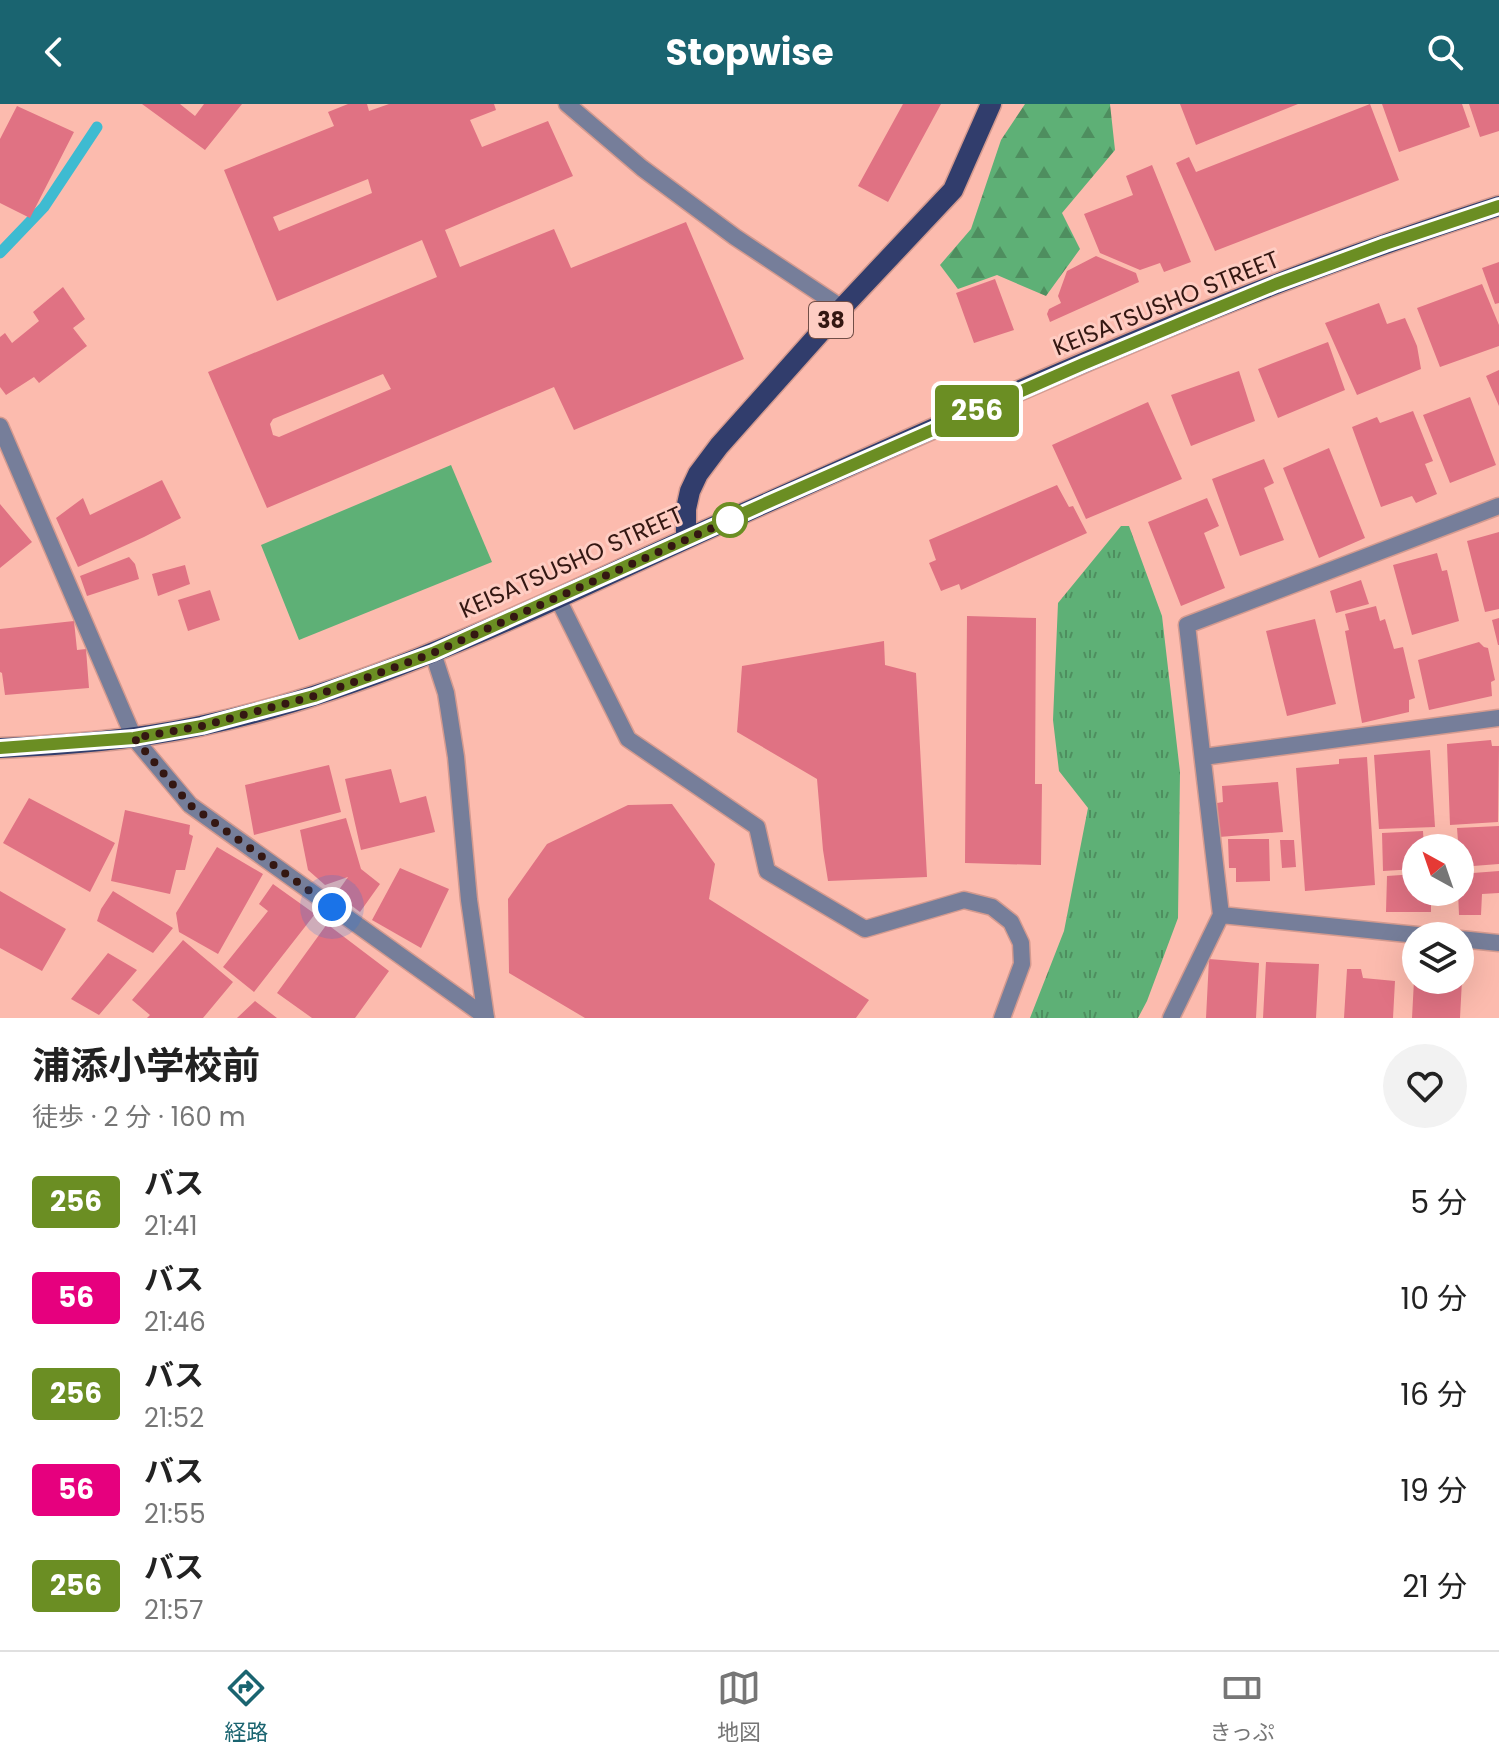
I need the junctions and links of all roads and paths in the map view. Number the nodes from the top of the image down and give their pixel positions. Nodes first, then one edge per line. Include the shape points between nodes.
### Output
1 (567, 104) edge
2 (991, 104) edge
3 (1499, 206) edge
4 (842, 308) junction
5 (0, 426) edge
6 (1499, 506) edge
7 (686, 539) junction
8 (557, 597) junction
9 (433, 653) junction
10 (1499, 718) edge
11 (134, 738) junction
12 (0, 748) edge
13 (1203, 757) junction
14 (1221, 915) junction
15 (1402, 933) edge
16 (1474, 940) edge
17 (1499, 943) edge
18 (486, 1018) edge
19 (1002, 1018) edge
20 (1171, 1018) edge

1 - 4 street via 735,237
2 - 4 main road, 38 via 953,190
3 - 7 main road, KEISATSUSHO STREET via 1262,290
4 - 7 main road, 38 via 698,474 686,509
5 - 11 street
6 - 13 street via 1187,625
7 - 8 main road, KEISATSUSHO STREET
8 - 9 main road, KEISATSUSHO STREET
8 - 19 street via 628,739 757,827 767,871 865,929 964,900 992,907 1011,922 1021,943 1022,964
9 - 11 main road, KEISATSUSHO STREET via 314,696
9 - 18 street via 446,693 456,757
10 - 13 street
11 - 12 main road, KEISATSUSHO STREET
11 - 18 street via 190,805
13 - 14 street
14 - 15 street
14 - 20 street
16 - 17 street

